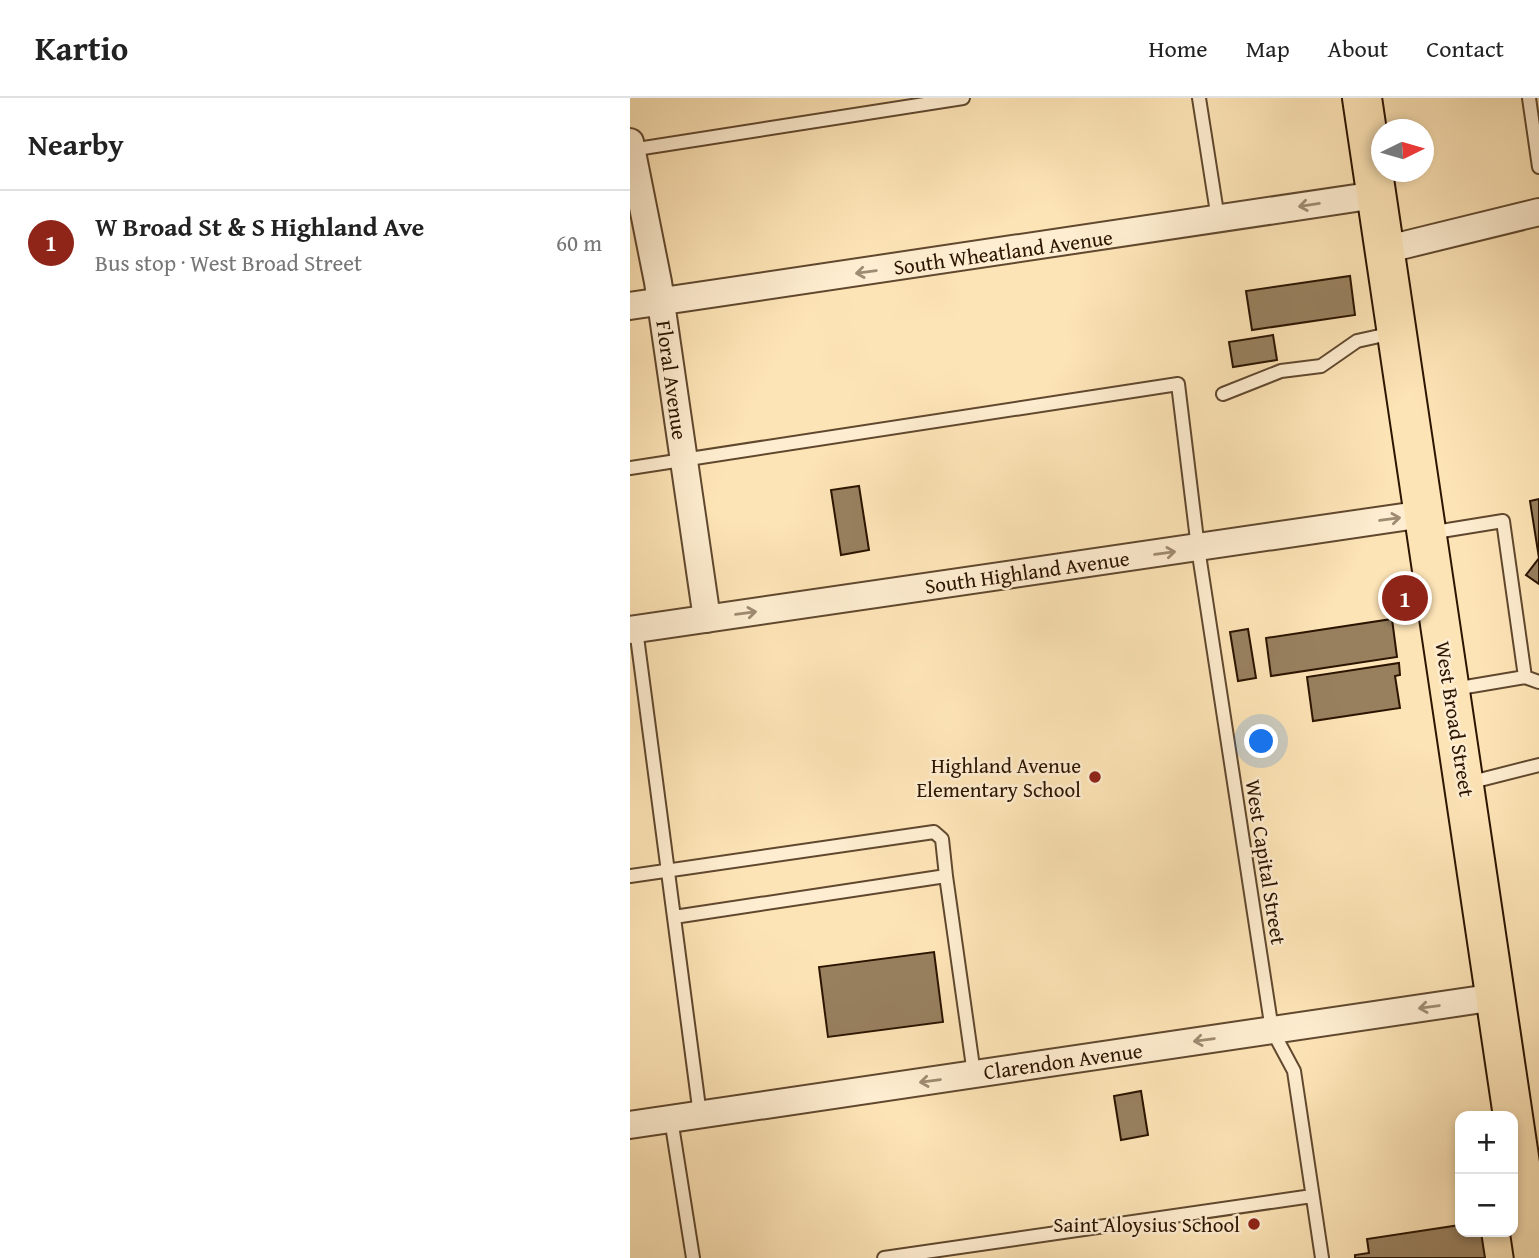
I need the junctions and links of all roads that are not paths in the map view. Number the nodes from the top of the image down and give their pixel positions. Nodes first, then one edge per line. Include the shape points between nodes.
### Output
1 (963, 98) edge
2 (1199, 98) edge
3 (1362, 98) edge
4 (1529, 98) edge
5 (630, 147) edge
6 (1539, 167) edge
7 (1376, 195) junction
8 (1539, 212) edge
9 (1218, 220) junction
10 (1384, 250) junction
11 (661, 301) junction
12 (630, 306) edge
13 (1397, 332) junction
14 (1223, 394) dead end
15 (683, 460) junction
16 (630, 468) edge
17 (1426, 524) junction
18 (1198, 548) junction
19 (707, 619) junction
20 (633, 630) edge
21 (1525, 677) junction
22 (1539, 682) edge
23 (1450, 690) junction
24 (1539, 765) edge
25 (1465, 784) junction
26 (668, 870) junction
27 (630, 876) edge
28 (946, 876) junction
29 (674, 917) junction
30 (1496, 997) junction
31 (1272, 1030) junction
32 (974, 1074) junction
33 (700, 1115) junction
34 (671, 1119) junction
35 (630, 1125) edge
36 (1312, 1196) junction
37 (693, 1258) edge
38 (884, 1258) edge
39 (1322, 1258) edge
40 (1534, 1258) edge

1 - 5 lane
2 - 9 lane
3 - 7 main road, West Broad Street
4 - 6 lane
5 - 11 street, Floral Avenue
7 -> 9 street, South Wheatland Avenue
7 - 10 main road, West Broad Street
8 - 10 street
9 -> 11 street, South Wheatland Avenue
10 - 13 main road, West Broad Street
11 - 12 street, South Wheatland Avenue
11 - 15 street, Floral Avenue
13 - 14 lane via 1357,341 1321,366 1281,371
13 - 17 main road, West Broad Street
15 - 16 lane
15 - 18 lane, West Capital Street via 1178,384
15 - 19 street, Floral Avenue
18 -> 17 street, South Highland Avenue
17 - 21 lane via 1503,521
17 - 23 main road, West Broad Street
19 -> 18 street, South Highland Avenue
18 - 31 lane, West Capital Street
19 - 20 street, South Highland Avenue
20 - 26 lane
21 - 22 lane
21 - 23 lane
23 - 25 main road, West Broad Street
24 - 25 lane
25 - 30 main road, West Broad Street
26 - 27 lane
26 - 28 lane via 934,832 942,839
26 - 29 lane
28 - 29 lane
28 - 32 lane
29 - 33 lane
30 -> 31 street, Clarendon Avenue
30 - 40 main road, West Broad Street
31 -> 32 street, Clarendon Avenue
31 - 36 lane, West Capital Street via 1294,1071
32 -> 33 street, Clarendon Avenue
33 - 34 street, Clarendon Avenue
34 - 35 street, Clarendon Avenue
34 - 37 lane
36 - 38 lane
36 - 39 lane, West Capital Street

